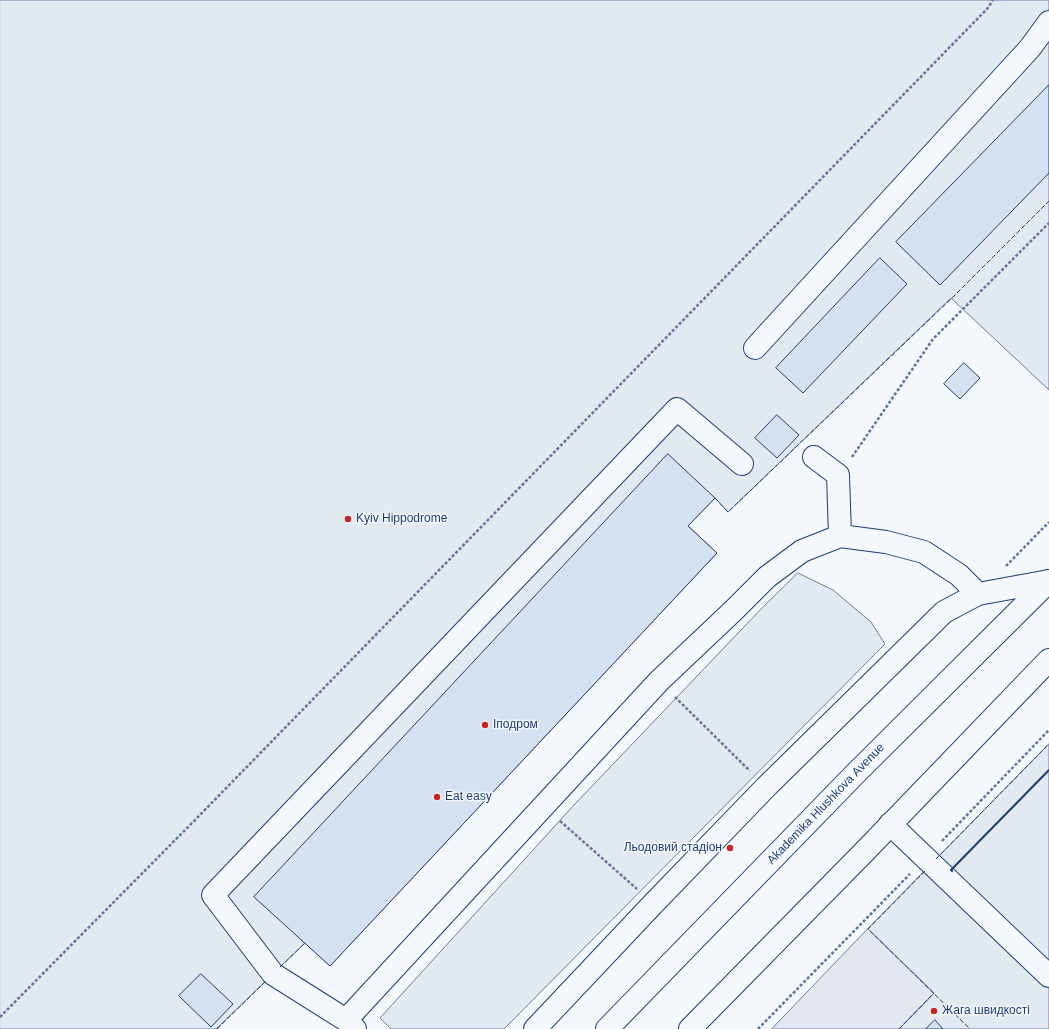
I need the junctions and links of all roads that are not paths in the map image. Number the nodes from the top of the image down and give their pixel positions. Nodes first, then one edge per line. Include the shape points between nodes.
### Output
1 (1049, 22) edge
2 (755, 348) dead end
3 (814, 457) dead end
4 (742, 464) dead end
5 (840, 536) junction
6 (1049, 581) edge
7 (978, 594) junction
8 (1049, 660) edge
9 (890, 824) junction
10 (1049, 976) edge
11 (351, 1025) edge
12 (535, 1029) edge
13 (607, 1029) edge
14 (690, 1029) edge

1 - 2 main road via 1030,48
3 - 5 main road via 838,475
4 - 11 main road via 677,409 213,895 273,974
5 - 7 main road via 886,542 924,552 959,575
5 - 11 main road via 802,551 767,577 659,681 543,806
6 - 7 main road
6 - 13 main road, Akademika Hlushkova Avenue via 856,773
7 - 12 main road via 944,612 766,787
8 - 9 main road
9 - 10 main road
9 - 14 main road

